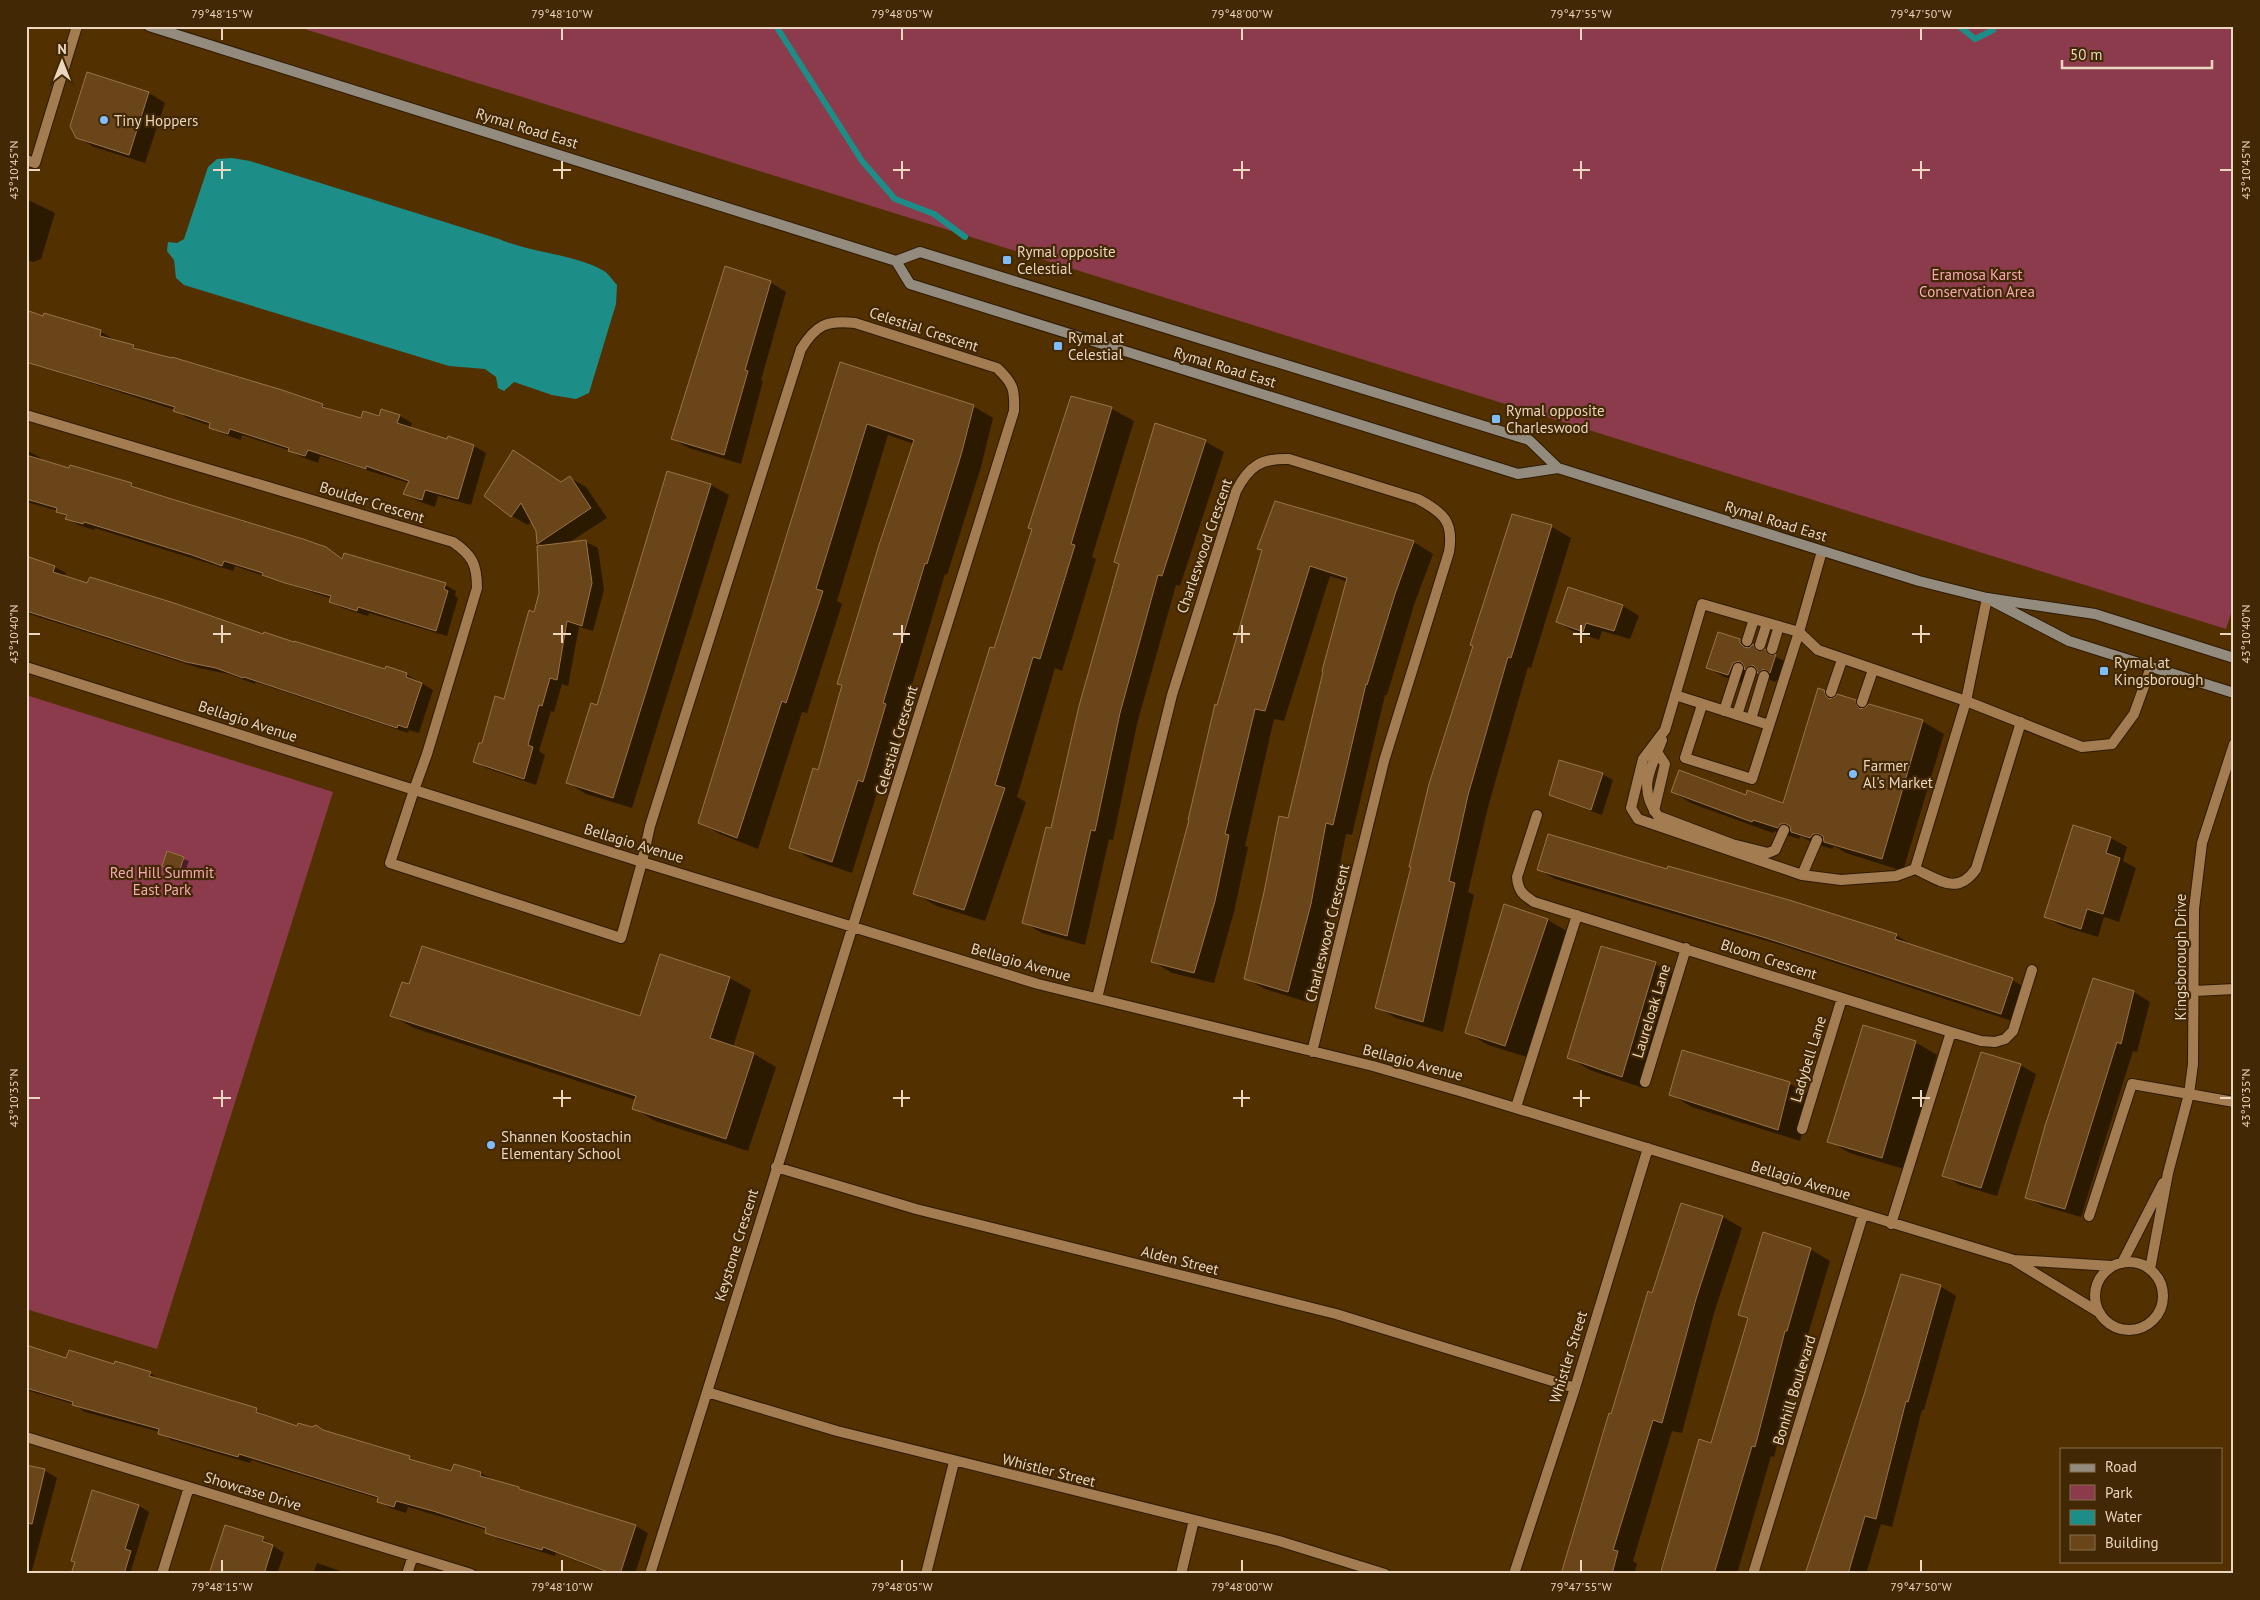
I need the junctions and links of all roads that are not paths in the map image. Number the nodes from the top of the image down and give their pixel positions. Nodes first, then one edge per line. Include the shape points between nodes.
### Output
1 (77, 26) edge
2 (149, 26) edge
3 (26, 160) edge
4 (896, 261) junction
5 (26, 414) edge
6 (1558, 468) junction
7 (1822, 551) junction
8 (1987, 598) junction
9 (1754, 619) junction
10 (1767, 623) junction
11 (1779, 626) junction
12 (1799, 632) junction
13 (1747, 641) dead end
14 (1760, 645) dead end
15 (1772, 649) dead end
16 (2234, 658) edge
17 (1842, 660) junction
18 (26, 667) edge
19 (2151, 667) junction
20 (1738, 668) dead end
21 (1873, 670) junction
22 (1751, 672) dead end
23 (1764, 676) dead end
24 (1831, 692) dead end
25 (2234, 693) edge
26 (1675, 695) junction
27 (1966, 701) junction
28 (1862, 702) dead end
29 (1702, 705) junction
30 (1724, 711) junction
31 (1737, 715) junction
32 (1751, 719) junction
33 (2021, 722) junction
34 (1769, 725) junction
35 (1665, 730) junction
36 (2234, 744) edge
37 (414, 790) junction
38 (1537, 815) dead end
39 (1784, 830) dead end
40 (1816, 840) dead end
41 (642, 862) junction
42 (390, 863) joint
43 (1915, 869) junction
44 (1802, 875) junction
45 (1577, 915) junction
46 (853, 927) junction
47 (1686, 948) junction
48 (2032, 970) dead end
49 (2234, 989) edge
50 (2194, 991) junction
51 (1097, 998) junction
52 (1842, 998) junction
53 (1951, 1032) junction
54 (1312, 1052) junction
55 (1645, 1082) dead end
56 (2189, 1094) junction
57 (2234, 1102) edge
58 (1516, 1107) junction
59 (1802, 1129) dead end
60 (1648, 1148) junction
61 (776, 1167) junction
62 (2168, 1173) junction
63 (1863, 1215) junction
64 (2089, 1216) dead end
65 (1891, 1224) junction
66 (2014, 1260) junction
67 (2117, 1264) junction
68 (2150, 1269) junction
69 (2100, 1313) junction
70 (1574, 1388) junction
71 (707, 1392) junction
72 (26, 1437) edge
73 (954, 1462) junction
74 (189, 1487) junction
75 (1194, 1520) junction
76 (413, 1556) junction
77 (162, 1574) edge
78 (407, 1574) edge
79 (471, 1574) edge
80 (650, 1574) edge
81 (926, 1574) edge
82 (1181, 1574) edge
83 (1385, 1574) edge
84 (1514, 1574) edge
85 (1753, 1574) edge

1 - 3 street via 35,163
2 - 4 main road, Rymal Road East
4 - 6 main road, Rymal Road East via 920,252 1519,437 1528,440
4 - 6 main road, Rymal Road East via 910,284 1518,474
5 - 37 street, Boulder Crescent via 453,542 468,552 477,572 477,588
6 - 7 main road, Rymal Road East
7 - 8 main road, Rymal Road East
7 - 12 street
8 - 16 main road, Rymal Road East via 2095,614
8 - 19 main road, Rymal Road East via 2069,641
8 - 27 street
9 - 10 street
9 - 13 street
9 - 26 street via 1702,604
10 - 11 street
10 - 14 street
11 - 12 street
11 - 15 street
12 - 17 street via 1818,650
12 - 34 street
17 - 21 street
17 - 24 street
18 - 37 street, Bellagio Avenue
19 - 25 main road, Rymal Road East
19 - 33 street via 2134,714 2112,744 2082,747
20 - 30 street
21 - 27 street
21 - 28 street
22 - 31 street
23 - 32 street
26 - 29 street
26 - 35 street
27 - 33 street
27 - 43 street
29 - 30 street
29 - 34 street via 1685,758 1752,779
30 - 31 street
31 - 32 street
32 - 34 street
33 - 43 street via 1976,869 1967,881 1952,885
35 - 39 street via 1646,791 1658,816 1732,844 1768,853 1775,850
35 - 44 street via 1643,759 1630,808 1638,819
36 - 50 street, Kingsborough Drive via 2209,815 2200,853 2194,909
37 - 41 street, Bellagio Avenue
37 - 42 street, Boulder Crescent
38 - 45 street, Bloom Crescent via 1517,877 1518,886 1523,895 1534,902
40 - 44 street
41 - 42 street, Celestial Crescent via 621,938
41 - 46 street, Bellagio Avenue
41 - 46 street, Celestial Crescent via 650,826 801,349 811,333 826,323 855,323 997,368 1009,379 1015,392 1014,411
43 - 44 street via 1896,876 1841,880
45 - 47 street, Bloom Crescent
45 - 58 street
46 - 51 street, Bellagio Avenue via 1038,984
46 - 61 street, Keystone Crescent
47 - 52 street, Bloom Crescent
47 - 55 street, Laureloak Lane
48 - 53 street, Bloom Crescent via 2012,1030 2005,1039 1981,1041
49 - 50 street
50 - 56 street, Kingsborough Drive via 2194,1047
51 - 54 street, Bellagio Avenue
51 - 54 street, Charleswood Crescent via 1172,695 1236,491 1255,465 1273,458 1289,458 1418,499 1437,509 1452,534 1450,552 1384,761
52 - 53 street, Bloom Crescent
52 - 59 street, Ladybell Lane
53 - 65 street
54 - 58 street, Bellagio Avenue
56 - 57 street
56 - 62 street, Kingsborough Drive
56 - 64 street via 2132,1084
58 - 60 street, Bellagio Avenue
60 - 63 street, Bellagio Avenue
60 - 70 street, Whistler Street
61 - 70 street, Alden Street via 916,1209 1336,1314
61 - 71 street, Keystone Crescent
62 - 67 street, Kingsborough Drive
62 - 68 street, Kingsborough Drive
63 - 65 street, Bellagio Avenue
63 - 85 street, Bonhill Boulevard
65 - 66 street, Bellagio Avenue
66 - 67 street, Bellagio Avenue
66 - 69 street, Bellagio Avenue
67 - 68 street via 2142,1264
67 - 69 street via 2104,1273 2096,1288
68 - 69 street via 2162,1287 2164,1297 2156,1317 2138,1329 2127,1330 2116,1328
70 - 84 street, Whistler Street
71 - 73 street, Whistler Street
71 - 80 street, Keystone Crescent
72 - 74 street, Showcase Drive
73 - 75 street, Whistler Street
73 - 81 street
74 - 76 street, Showcase Drive
74 - 77 street
75 - 82 street
75 - 83 street, Whistler Street via 1279,1541
76 - 78 street
76 - 79 street, Showcase Drive

